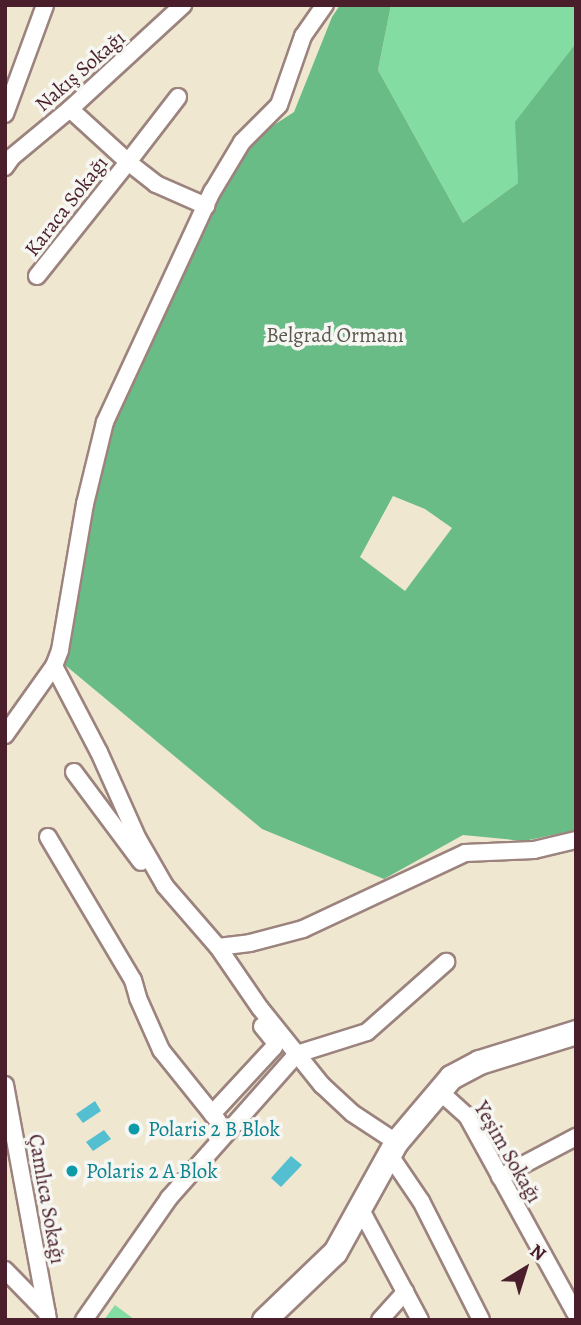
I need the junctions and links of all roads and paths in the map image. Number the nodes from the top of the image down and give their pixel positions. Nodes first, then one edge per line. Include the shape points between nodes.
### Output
1 (183, 5) edge
2 (325, 5) edge
3 (42, 6) edge
4 (178, 97) dead end
5 (70, 109) junction
6 (5, 114) edge
7 (128, 162) junction
8 (5, 167) edge
9 (205, 206) junction
10 (37, 276) dead end
11 (54, 666) junction
12 (5, 734) edge
13 (74, 772) dead end
14 (48, 837) dead end
15 (576, 840) edge
16 (218, 947) junction
17 (446, 962) dead end
18 (576, 1032) edge
19 (297, 1054) junction
20 (5, 1085) edge
21 (438, 1090) junction
22 (212, 1114) junction
23 (227, 1131) junction
24 (576, 1136) edge
25 (393, 1148) junction
26 (500, 1177) junction
27 (360, 1209) junction
28 (5, 1270) edge
29 (405, 1292) junction
30 (576, 1314) edge
31 (47, 1316) edge
32 (85, 1320) edge
33 (264, 1320) edge
34 (380, 1320) edge
35 (420, 1320) edge
36 (481, 1320) edge

1 - 5 street, Nakış Sokağı
2 - 9 street via 303,36 279,105 242,142
3 - 6 street
4 - 7 street, Karaca Sokağı
5 - 7 street
5 - 8 street, Nakış Sokağı
7 - 9 street via 156,184
7 - 10 street, Karaca Sokağı
9 - 11 street via 105,422
11 - 12 street
11 - 16 street via 165,886
13 - 22 street via 274,1041 266,1059
14 - 22 street via 133,979 161,1050
15 - 16 street via 534,850 465,853 303,929
16 - 19 street
17 - 19 street via 367,1032
18 - 21 main road via 479,1062
19 - 23 street
19 - 25 street via 352,1113
20 - 31 street, Çamlıca Sokağı
21 - 25 main road
21 - 26 street, Yeşim Sokağı via 467,1115
22 - 23 street
23 - 32 street via 169,1198
24 - 26 street
25 - 27 main road
25 - 36 street
26 - 30 street, Yeşim Sokağı
27 - 29 street
27 - 33 main road via 335,1252
28 - 31 street
29 - 34 street
29 - 35 street

